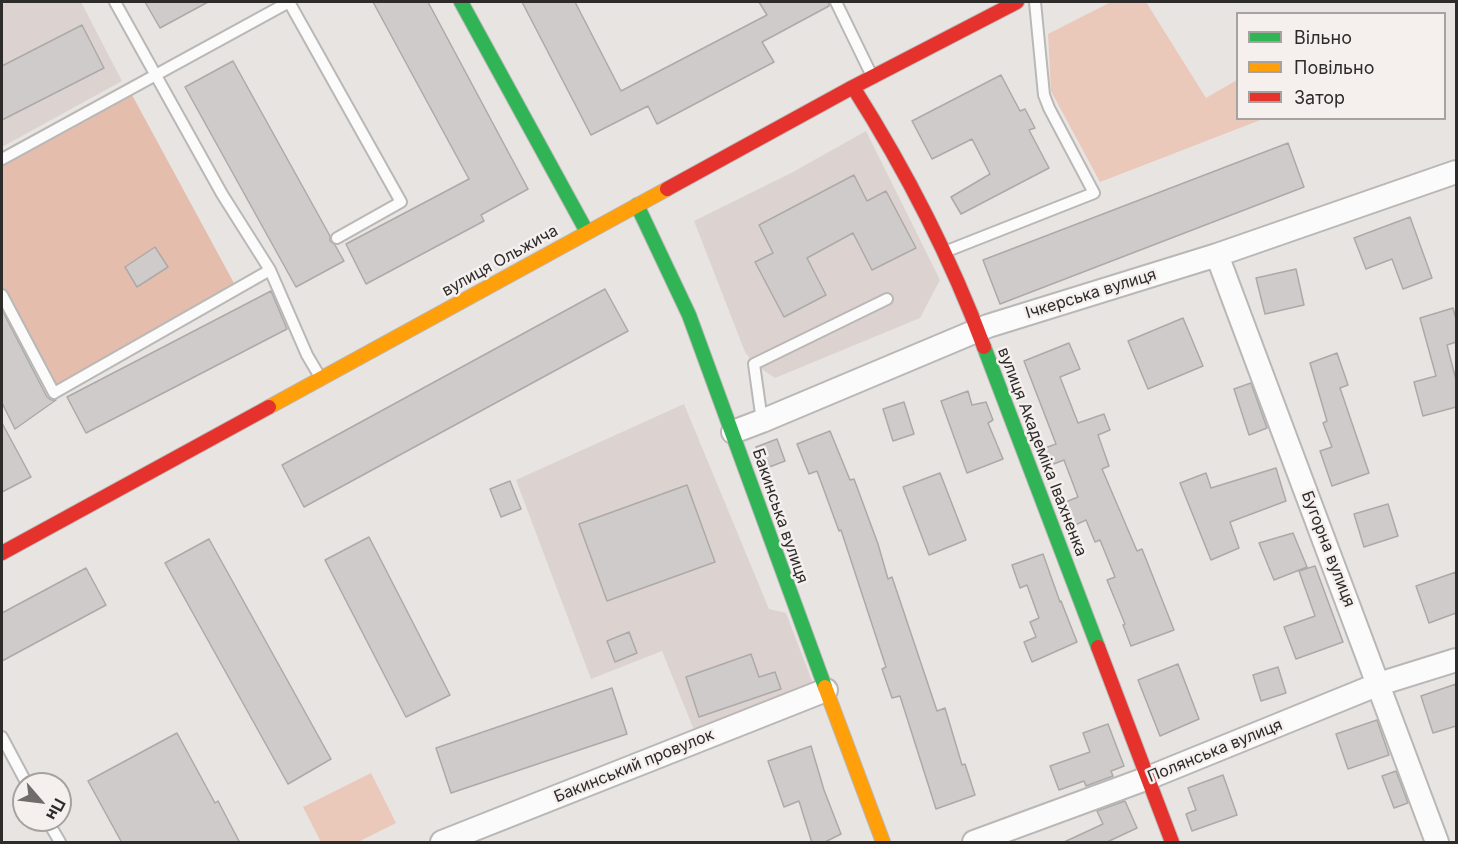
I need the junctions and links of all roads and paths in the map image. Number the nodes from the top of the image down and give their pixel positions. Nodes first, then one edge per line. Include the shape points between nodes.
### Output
1 (115, 2) edge
2 (289, 2) edge
3 (461, 2) edge
4 (836, 2) edge
5 (1017, 2) edge
6 (1035, 2) edge
7 (156, 76) junction
8 (872, 77) junction
9 (853, 87) junction
10 (2, 159) edge
11 (1456, 172) edge
12 (637, 205) junction
13 (587, 232) junction
14 (337, 238) dead end
15 (944, 252) junction
16 (1217, 255) junction
17 (270, 270) junction
18 (2, 295) edge
19 (887, 298) dead end
20 (978, 330) junction
21 (321, 378) junction
22 (762, 421) junction
23 (733, 432) junction
24 (2, 553) edge
25 (1456, 660) edge
26 (1379, 684) junction
27 (826, 690) junction
28 (2, 738) edge
29 (20, 772) edge
30 (1148, 778) junction
31 (442, 843) edge
32 (884, 843) edge
33 (974, 843) edge
34 (1172, 843) edge
35 (1437, 843) edge

1 - 7 lane
2 - 7 lane
2 - 14 lane via 401,202
3 - 13 street
4 - 8 lane
5 - 8 street, вулиця Ольжича
6 - 15 lane via 1044,95 1094,192
7 - 10 lane
7 - 17 lane
8 - 9 street, вулиця Ольжича
9 - 12 street, вулиця Ольжича
9 - 15 street, вулиця Академіка Івахненка
11 - 16 street, Ічкерська вулиця
12 - 13 street, вулиця Ольжича
12 - 23 street, Бакинська вулиця via 689,315
13 - 21 street, вулиця Ольжича
15 - 20 street, вулиця Академіка Івахненка
16 - 20 street, Ічкерська вулиця
16 - 26 street, Бугорна вулиця
17 - 18 lane via 54,393
17 - 21 lane
19 - 22 lane via 754,364
20 - 22 street, Ічкерська вулиця
20 - 30 street, вулиця Академіка Івахненка
21 - 24 street, вулиця Ольжича
22 - 23 street, Ічкерська вулиця
23 - 27 street, Бакинська вулиця
25 - 26 street, Полянська вулиця
26 - 30 street, Полянська вулиця
26 - 35 street, Бугорна вулиця
27 - 31 street, Бакинський провулок
27 - 32 street, Бакинська вулиця
28 - 29 lane
30 - 33 street, Полянська вулиця
30 - 34 street, вулиця Академіка Івахненка

